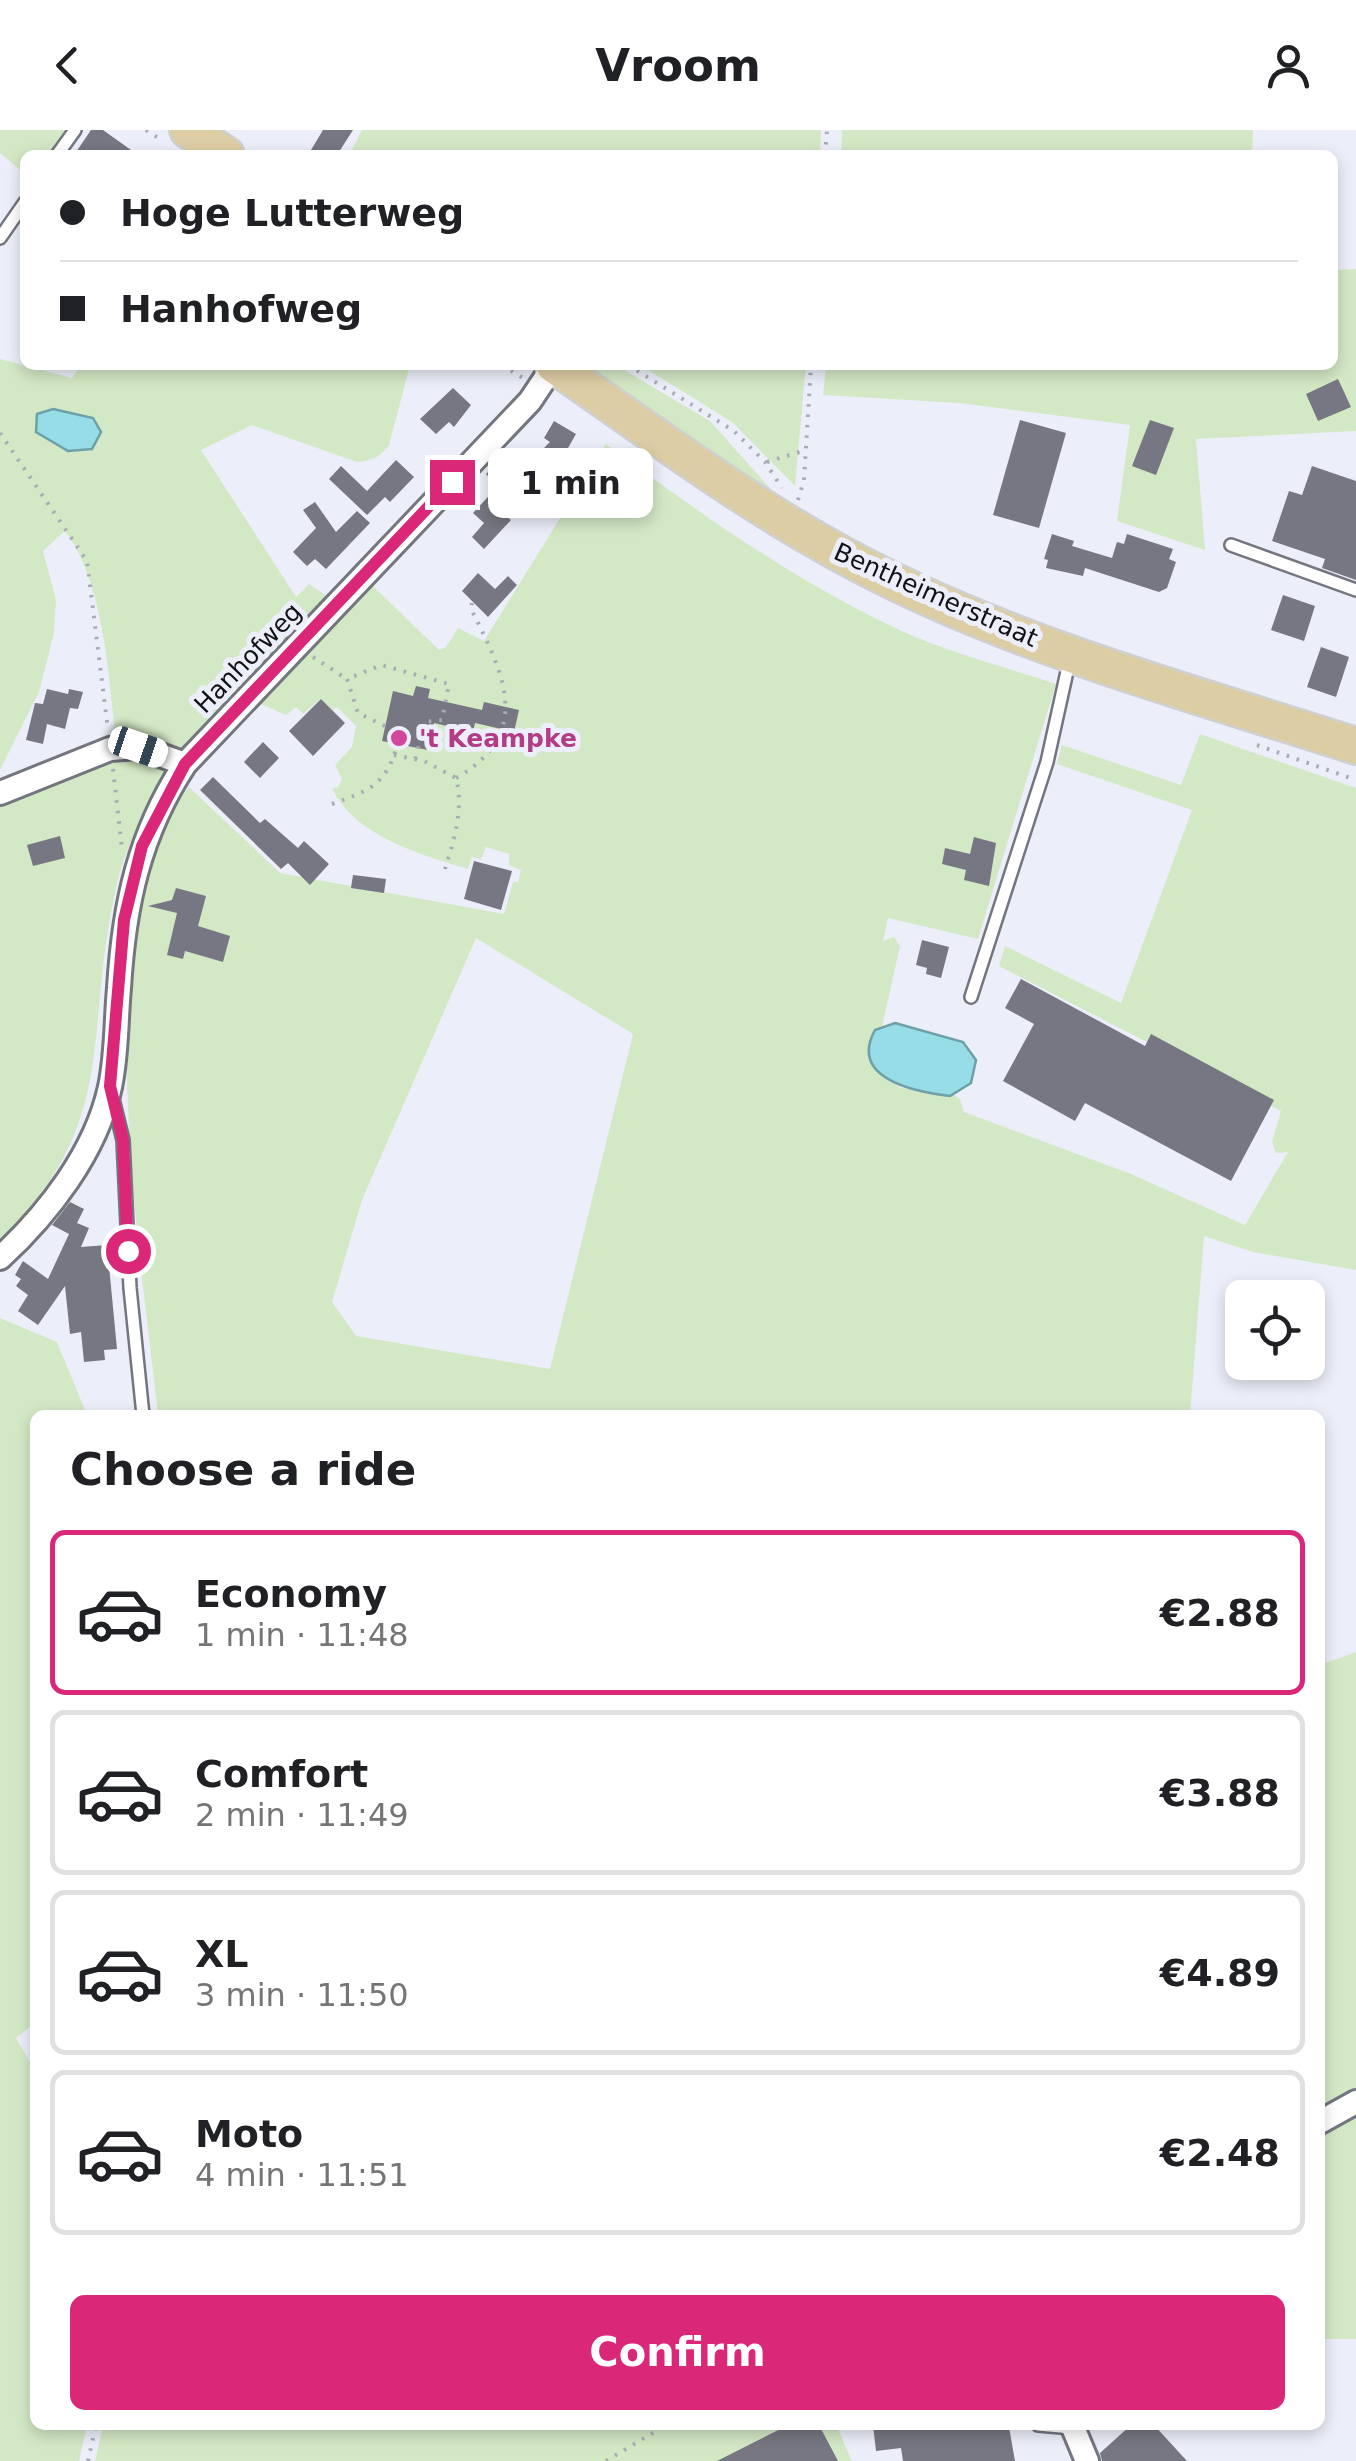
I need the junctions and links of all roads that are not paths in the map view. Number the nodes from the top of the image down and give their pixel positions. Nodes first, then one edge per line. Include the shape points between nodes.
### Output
1 (188, 130) edge
2 (218, 150) edge
3 (20, 209) edge
4 (0, 238) edge
5 (551, 370) edge
6 (561, 370) edge
7 (1232, 545) dead end
8 (1356, 590) edge
9 (1071, 654) junction
10 (1356, 746) edge
11 (185, 764) junction
12 (0, 793) edge
13 (970, 996) dead end
14 (110, 1086) junction
15 (0, 1258) edge
16 (142, 1410) edge
17 (1356, 2102) edge
18 (1325, 2119) edge
19 (1073, 2430) edge
20 (1086, 2461) edge

1 - 2 main road
3 - 4 lane
5 - 11 street, Hanhofweg via 530,401
6 - 9 main road, Bentheimerstraat via 790,526 888,578
7 - 8 lane
9 - 10 main road, Bentheimerstraat
9 - 13 lane via 1047,762
11 - 12 street via 138,747 110,749
11 - 14 street, Hanhofweg via 154,819 131,884
14 - 15 street, Hanhofweg via 68,1177
14 - 16 lane via 123,1140
17 - 18 street
19 - 20 street

